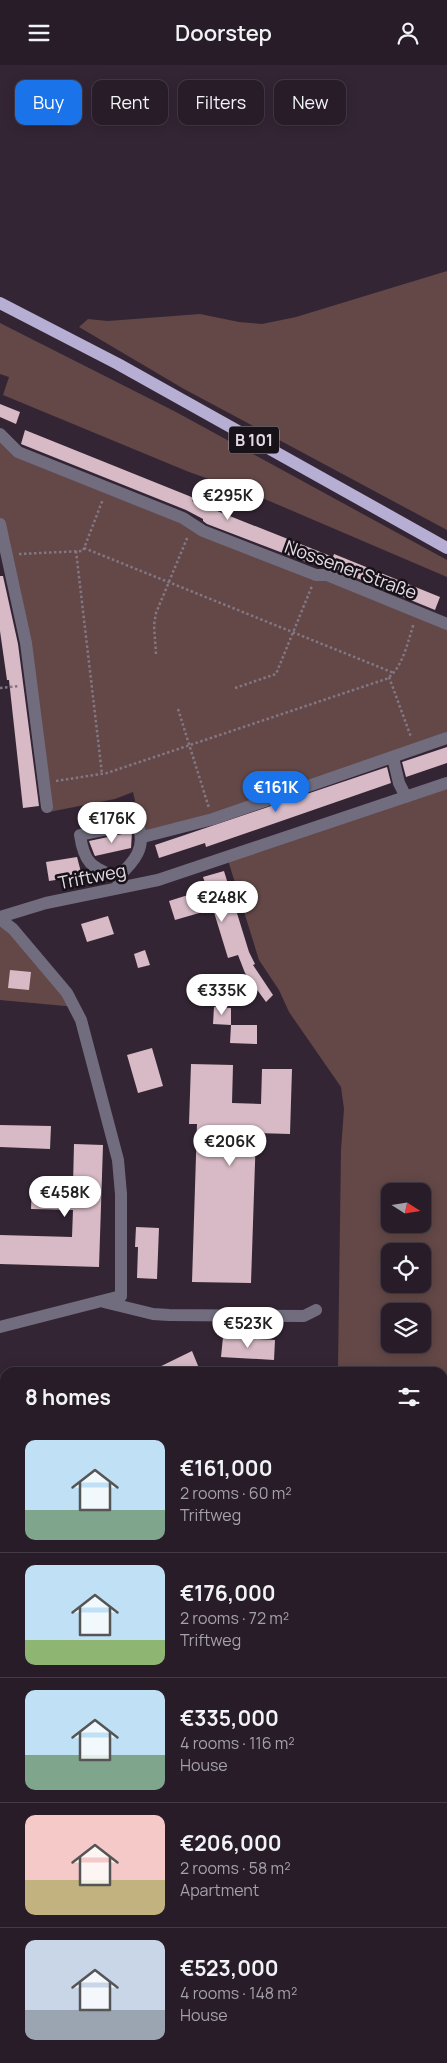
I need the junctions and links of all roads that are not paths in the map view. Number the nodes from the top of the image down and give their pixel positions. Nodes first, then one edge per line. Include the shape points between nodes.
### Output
1 (0, 303) edge
2 (0, 434) edge
3 (0, 524) edge
4 (447, 548) edge
5 (447, 624) edge
6 (447, 738) edge
7 (393, 759) junction
8 (447, 783) edge
9 (406, 797) junction
10 (47, 807) dead end
11 (142, 837) junction
12 (118, 884) junction
13 (0, 918) edge
14 (101, 1302) junction
15 (316, 1310) dead end
16 (0, 1327) edge

1 - 4 main road, B 101 via 126,369
2 - 5 street, Nossener Straße via 18,452 316,575 327,575
3 - 10 street via 33,685
6 - 7 street
7 - 9 street
7 - 11 street via 213,819
8 - 9 street, Triftweg
9 - 12 street, Triftweg via 158,880
11 - 12 street via 140,851
11 - 12 street via 137,823 80,835 82,853 88,862
12 - 13 street, Triftweg
13 - 14 street via 13,929 76,1007 113,1137 121,1194 121,1296
14 - 15 street via 169,1315 304,1316
14 - 16 street

